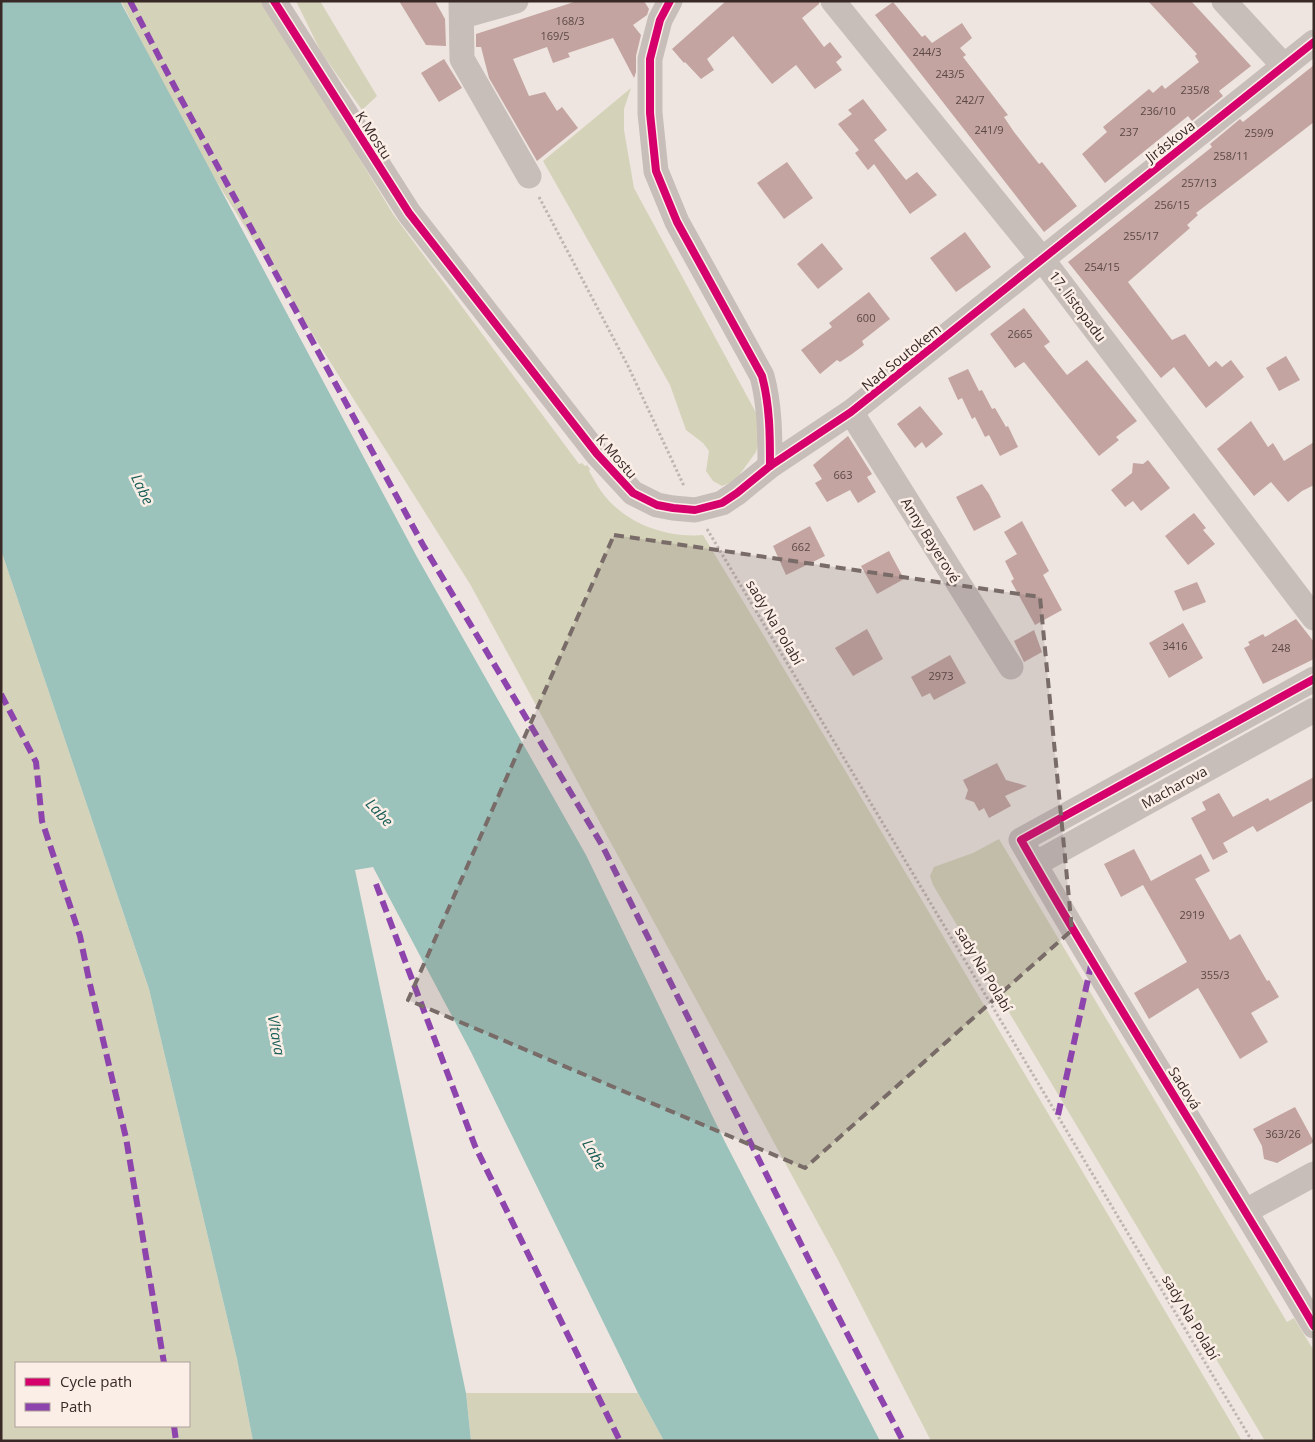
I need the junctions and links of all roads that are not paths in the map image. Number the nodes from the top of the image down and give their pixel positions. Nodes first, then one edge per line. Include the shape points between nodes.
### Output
1 (274, 1) edge
2 (516, 1) edge
3 (670, 1) edge
4 (833, 1) edge
5 (1224, 1) edge
6 (462, 8) edge
7 (1314, 42) edge
8 (1284, 66) junction
9 (528, 176) road end
10 (1042, 259) junction
11 (851, 412) junction
12 (770, 466) junction
13 (1314, 618) edge
14 (1011, 667) dead end
15 (1314, 679) edge
16 (1314, 710) edge
17 (1035, 864) junction
18 (1314, 1174) edge
19 (1246, 1211) junction
20 (1314, 1326) edge

1 - 12 street, K Mostu via 409,213 598,454 633,493 657,505 695,510 722,503
2 - 6 street
3 - 12 street via 660,20 650,59 650,113 656,171 677,222 762,376 767,396
4 - 10 street, 17. listopadu
5 - 8 street
6 - 9 street via 462,59
7 - 8 street, Jiráskova
8 - 10 street, Jiráskova
10 - 11 street, Nad Soutokem
10 - 13 street, 17. listopadu
11 - 12 street, Nad Soutokem
11 - 14 street, Anny Bayerové
15 - 17 street, Sadová via 1021,840
16 - 17 street, Macharova
17 - 19 street, Sadová
18 - 19 street
19 - 20 street, Sadová

